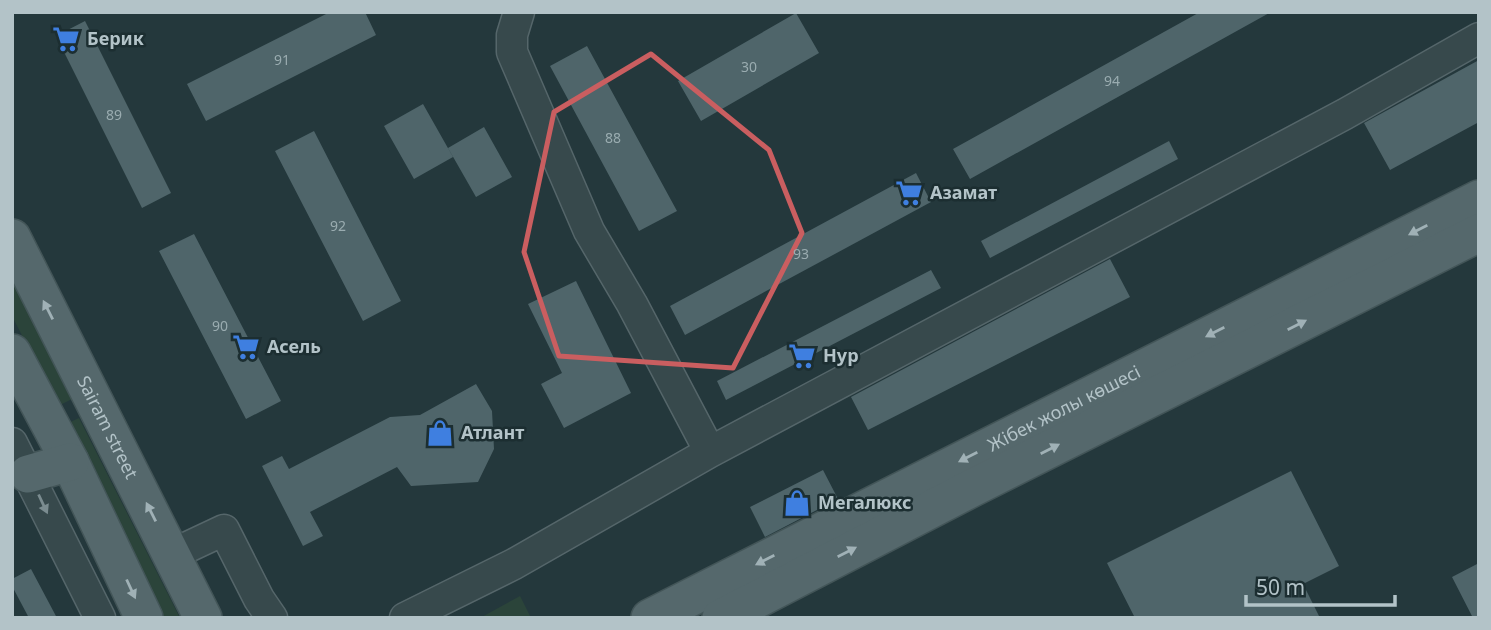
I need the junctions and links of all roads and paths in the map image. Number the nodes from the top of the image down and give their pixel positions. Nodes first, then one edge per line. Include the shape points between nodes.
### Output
1 (519, 12) edge
2 (1479, 38) edge
3 (1479, 199) edge
4 (1479, 233) edge
5 (12, 238) edge
6 (12, 353) edge
7 (92, 398) junction
8 (47, 420) junction
9 (710, 452) junction
10 (20, 459) edge
11 (70, 462) junction
12 (173, 554) junction
13 (100, 618) edge
14 (144, 618) edge
15 (203, 618) edge
16 (272, 618) edge
17 (405, 618) edge
18 (650, 618) edge
19 (722, 618) edge

1 - 9 street via 512,52 583,218
2 - 9 street
3 -> 18 main road, Жібек жолы көшесі
19 -> 4 main road, Жібек жолы көшесі
7 -> 5 main road, Sairam street
6 - 8 main road
7 - 8 main road
12 -> 7 main road, Sairam street
8 - 11 main road
9 - 17 street via 514,564
10 - 11 main road
10 -> 13 street
11 -> 14 main road
12 - 15 main road, Sairam street
12 - 16 street via 224,530

